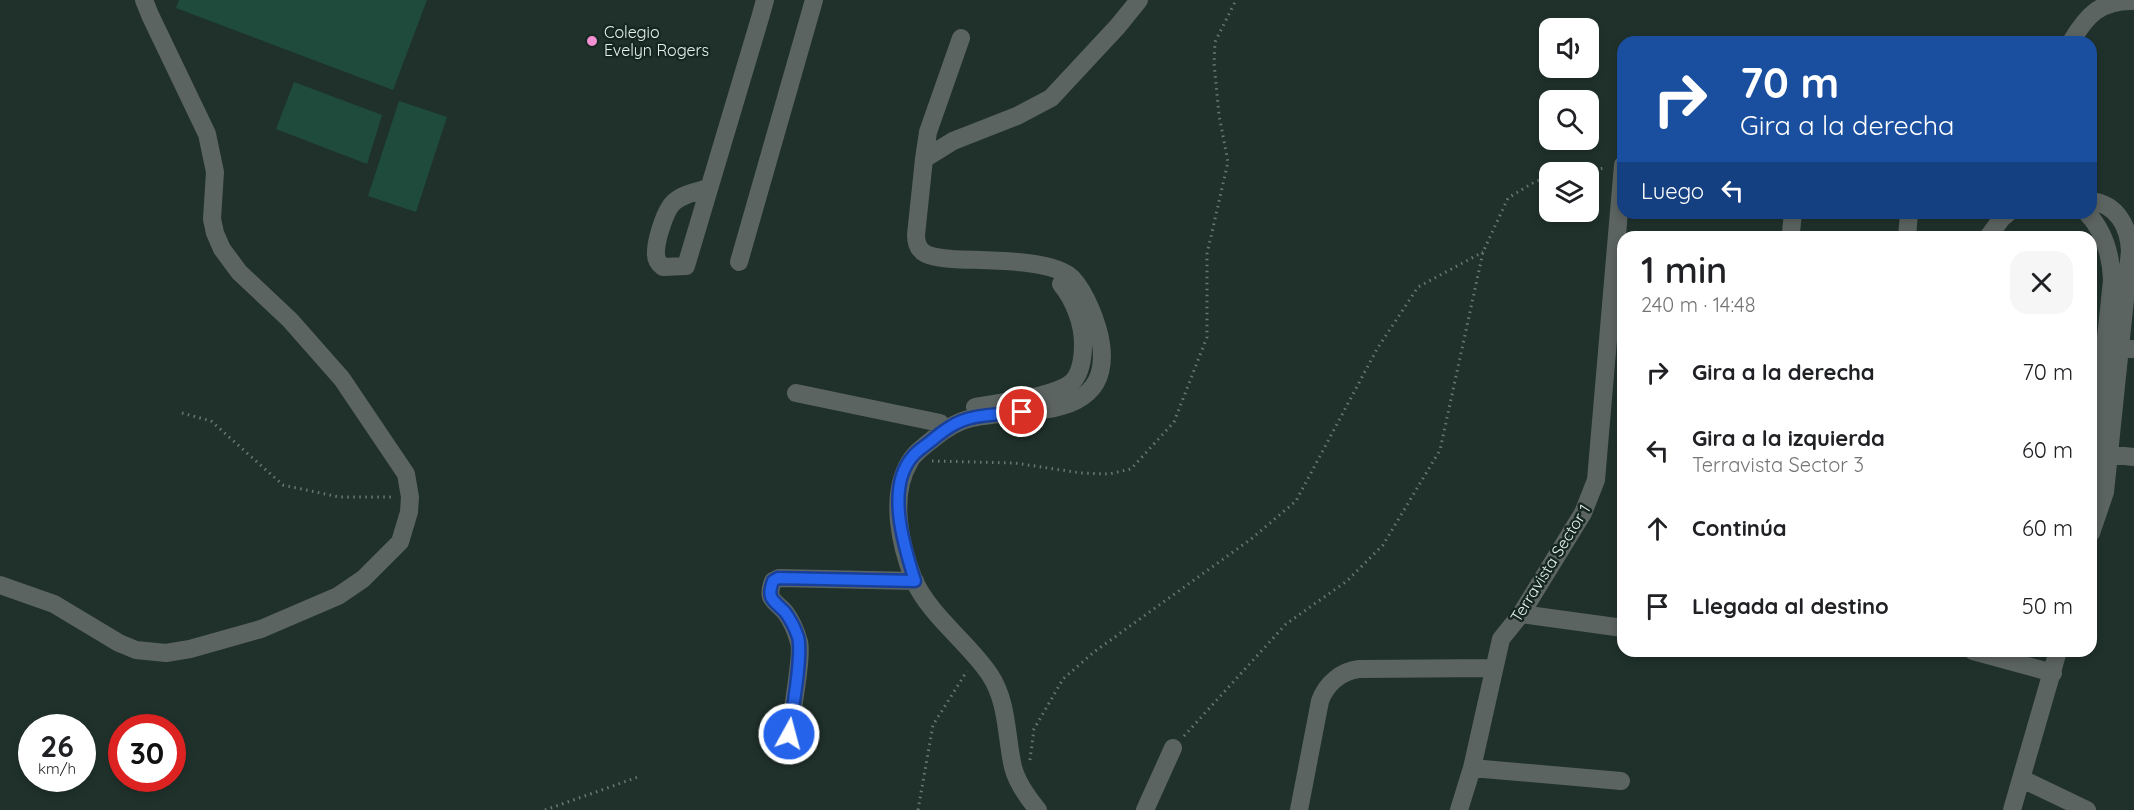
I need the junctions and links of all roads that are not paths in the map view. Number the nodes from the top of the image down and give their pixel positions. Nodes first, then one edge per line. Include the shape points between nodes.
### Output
1 (144, 0) edge
2 (765, 0) edge
3 (814, 0) edge
4 (1139, 0) edge
5 (2134, 1) edge
6 (2075, 36) edge
7 (961, 38) dead end
8 (924, 159) junction
9 (710, 188) junction
10 (2097, 203) edge
11 (2091, 219) edge
12 (1617, 235) edge
13 (2132, 250) edge
14 (739, 262) dead end
15 (2111, 262) junction
16 (1045, 267) junction
17 (2113, 347) edge
18 (796, 393) dead end
19 (940, 423) junction
20 (923, 447) junction
21 (2098, 453) edge
22 (2134, 457) edge
23 (2097, 515) edge
24 (915, 581) junction
25 (0, 585) edge
26 (1521, 614) junction
27 (1617, 627) edge
28 (1999, 657) edge
29 (2056, 657) edge
30 (1494, 668) junction
31 (2052, 673) junction
32 (789, 734) dead end
33 (1173, 748) road end
34 (1472, 768) junction
35 (2022, 779) junction
36 (1621, 781) dead end
37 (1038, 810) edge
38 (1145, 810) edge
39 (1299, 810) edge
40 (1459, 810) edge
41 (2012, 810) edge
42 (2087, 810) edge

1 - 25 street via 207,134 214,172 212,219 222,249 239,272 290,320 342,379 406,474 409,512 399,542 363,579 338,596 261,629 190,649 166,653 136,650 54,604
2 - 9 street
3 - 14 street
4 - 8 street via 1051,98 953,141
5 - 6 street via 2099,7 2085,19
7 - 8 street via 928,132
8 - 16 street via 916,235 922,252 934,257 1025,262
9 - 9 street via 686,266 665,268 657,261 656,252 667,211 676,200
10 - 13 street via 2111,209 2122,220
11 - 15 street
12 - 26 street, Terravista Sector 1 via 1596,480 1583,513
13 - 15 street
13 - 17 street
15 - 17 street
16 - 19 street via 1063,286 1083,334 1083,355 1074,380 1056,391 974,407
16 - 20 street via 1071,278 1096,324 1101,345 1100,369 1093,387 1079,400 1061,407 972,417 958,422
17 - 21 street
18 - 19 street
19 - 20 street
20 - 24 street via 909,462 898,503 903,543
21 - 22 street
21 - 23 street via 2105,492
24 - 32 street via 773,581 770,596 794,626 800,645
24 - 37 street via 992,677 1004,707 1013,770
26 - 27 street
26 - 30 street, Terravista Sector 1 via 1501,639
28 - 31 street
29 - 31 street
30 - 34 street, Terravista Sector 1
30 - 39 street via 1359,669 1341,675 1323,692 1320,701
31 - 35 street
33 - 38 street
34 - 36 street
34 - 40 street, Terravista Sector 1
35 - 41 street
35 - 42 street

